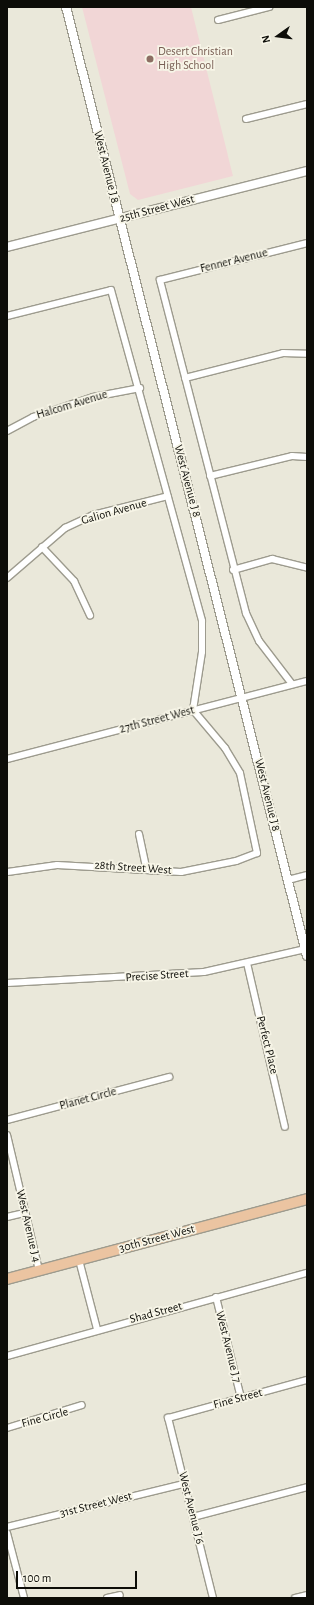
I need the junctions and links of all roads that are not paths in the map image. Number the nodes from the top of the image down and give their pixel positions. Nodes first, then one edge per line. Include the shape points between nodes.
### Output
1 (66, 7) edge
2 (269, 7) edge
3 (218, 20) dead end
4 (307, 104) edge
5 (246, 119) dead end
6 (307, 171) edge
7 (119, 219) junction
8 (307, 243) edge
9 (7, 247) edge
10 (7, 316) edge
11 (307, 354) edge
12 (185, 378) junction
13 (140, 388) junction
14 (7, 431) edge
15 (307, 457) edge
16 (210, 476) junction
17 (168, 496) junction
18 (42, 547) junction
19 (307, 568) edge
20 (233, 570) junction
21 (7, 578) edge
22 (90, 616) dead end
23 (307, 680) edge
24 (292, 684) junction
25 (243, 698) junction
26 (193, 710) junction
27 (7, 759) edge
28 (139, 834) dead end
29 (146, 867) junction
30 (7, 872) edge
31 (307, 875) edge
32 (288, 880) junction
33 (306, 952) edge
34 (247, 963) junction
35 (7, 984) edge
36 (169, 1077) dead end
37 (7, 1120) edge
38 (285, 1127) dead end
39 (7, 1135) edge
40 (307, 1199) edge
41 (25, 1213) junction
42 (7, 1217) edge
43 (79, 1260) junction
44 (39, 1270) junction
45 (307, 1273) edge
46 (7, 1279) edge
47 (216, 1297) junction
48 (97, 1329) junction
49 (7, 1356) edge
50 (307, 1380) edge
51 (241, 1398) junction
52 (82, 1405) dead end
53 (168, 1418) joint
54 (7, 1428) edge
55 (184, 1484) junction
56 (307, 1487) edge
57 (193, 1517) junction
58 (7, 1527) edge
59 (7, 1533) edge
60 (120, 1594) dead end
61 (307, 1595) edge
62 (24, 1598) edge
63 (107, 1598) edge
64 (213, 1598) edge
65 (295, 1598) edge

1 - 7 street, West Avenue J 8
2 - 3 street
4 - 5 street
6 - 7 street, 25th Street West
7 - 9 street, 25th Street West
7 - 25 street, West Avenue J 8
8 - 12 street, Fenner Avenue via 160,280
10 - 13 street via 111,290
11 - 12 street via 283,354
12 - 16 street
13 - 14 street, Halcom Avenue via 93,397 33,417
13 - 17 street
15 - 16 street via 292,456
16 - 20 street
17 - 18 street, Galion Avenue via 93,515 65,528
17 - 26 street via 202,621 202,652
18 - 21 street, Galion Avenue
18 - 22 street via 74,581
19 - 20 street via 272,559
20 - 24 street via 246,613 260,641
23 - 24 street, 27th Street West
24 - 25 street, 27th Street West
25 - 26 street, 27th Street West
25 - 32 street, West Avenue J 8
26 - 27 street, 27th Street West
26 - 29 street, 28th Street West via 225,748 240,773 257,853 236,861 181,872
28 - 29 street
29 - 30 street, 28th Street West via 57,865
31 - 32 street
32 - 33 street, West Avenue J 8
33 - 34 street, Precise Street
34 - 35 street, Precise Street via 159,977
34 - 38 street, Perfect Place
36 - 37 street, Planet Circle
39 - 41 street, West Avenue J 4
40 - 43 main road, 30th Street West
41 - 42 street
41 - 44 street, West Avenue J 4
43 - 44 main road, 30th Street West
43 - 48 street
44 - 46 main road, 30th Street West
45 - 47 street, Shad Street
47 - 48 street, Shad Street
47 - 51 street, West Avenue J 7
48 - 49 street, Shad Street
50 - 51 street, Fine Street
51 - 53 street, Fine Street
52 - 54 street, Fine Circle
53 - 55 street, West Avenue J 6
55 - 57 street, West Avenue J 6
55 - 58 street, 31st Street West
56 - 57 street
57 - 64 street, West Avenue J 6
59 - 62 street
60 - 63 street
61 - 65 street

